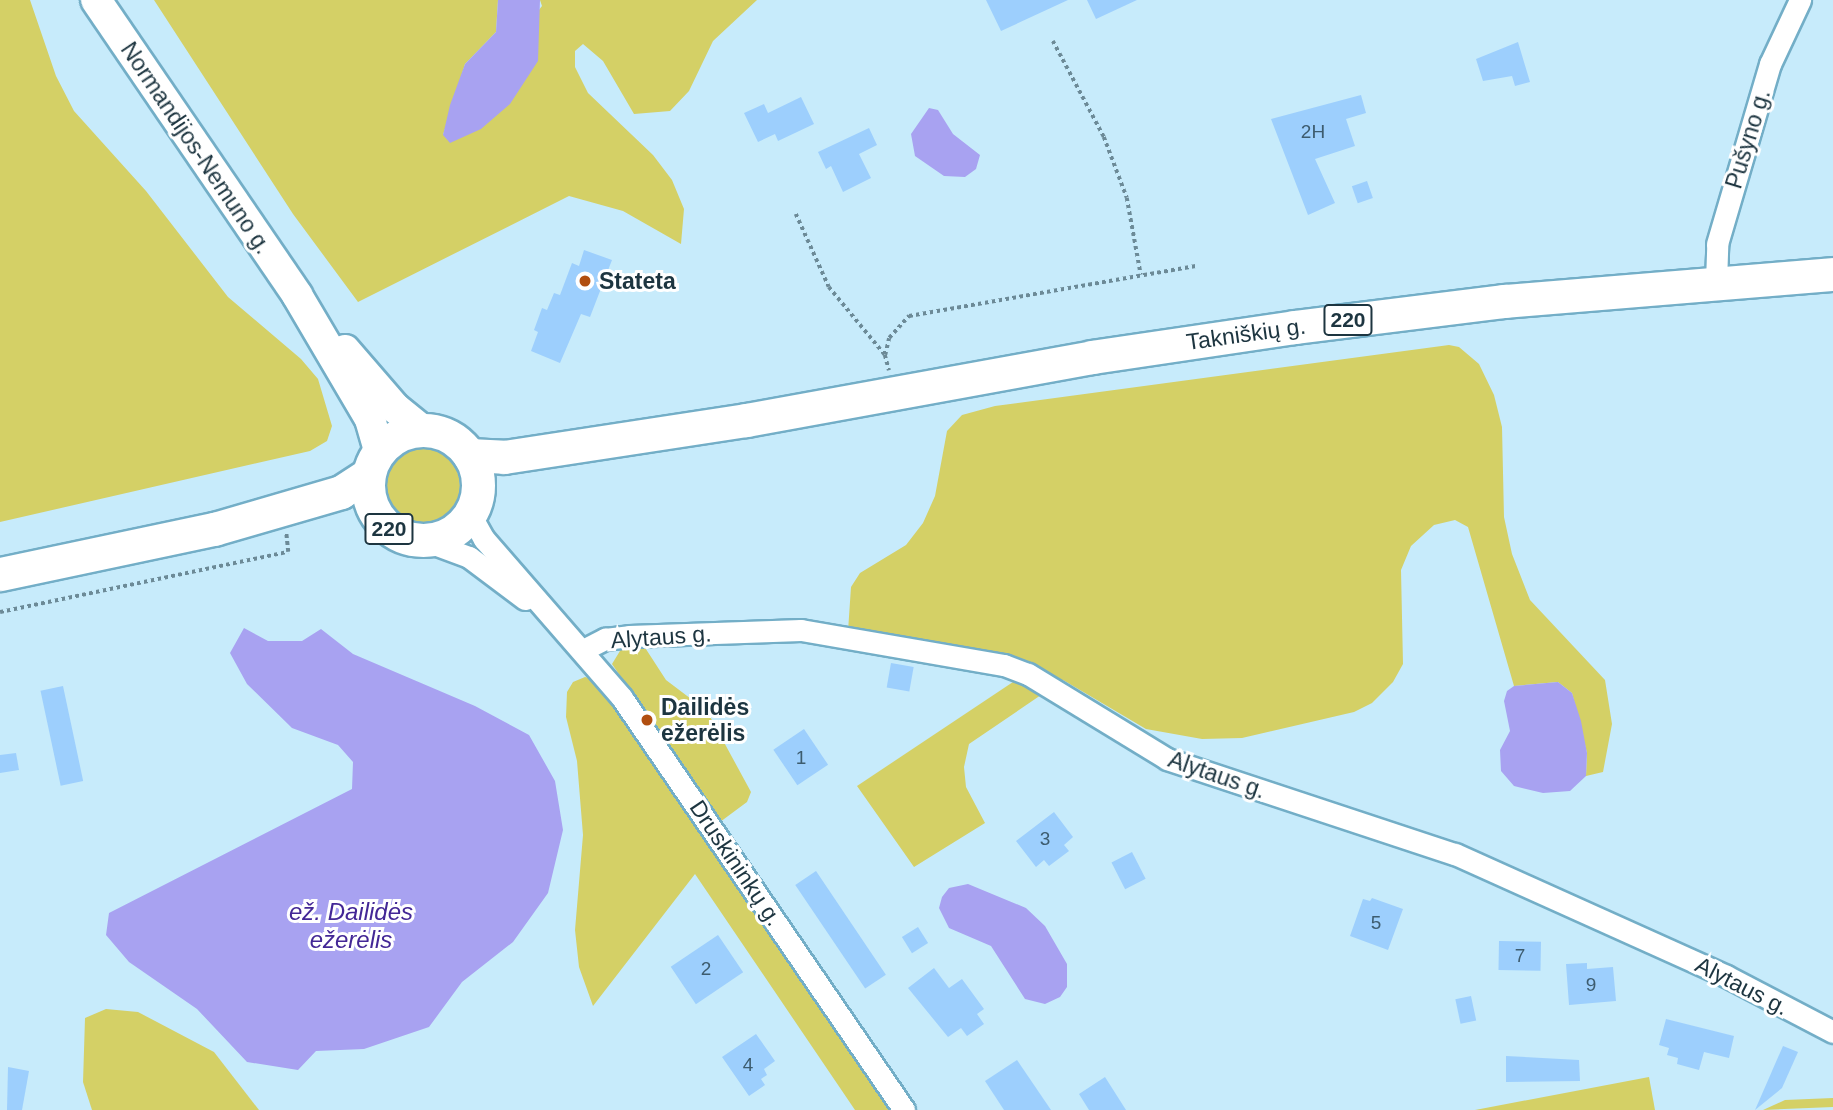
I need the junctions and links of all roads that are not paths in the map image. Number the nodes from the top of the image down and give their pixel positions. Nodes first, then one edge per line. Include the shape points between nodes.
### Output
1 (96, 0) edge
2 (1800, 0) edge
3 (1833, 274) edge
4 (1716, 282) junction
5 (297, 295) junction
6 (746, 420) junction
7 (422, 430) junction
8 (469, 455) junction
9 (374, 463) junction
10 (473, 505) junction
11 (376, 515) junction
12 (214, 529) junction
13 (423, 540) junction
14 (0, 574) edge
15 (558, 624) junction
16 (583, 650) junction
17 (1833, 1032) edge
18 (904, 1110) edge

1 - 5 main road, Normandijos-Nemuno g.
2 - 4 street, Pušyno g. via 1770,64 1717,244
3 - 4 main road, Takniškių g. / 220
4 - 6 main road, Takniškių g. / 220 via 1504,301 1294,327
5 - 7 main road, Normandijos-Nemuno g. via 395,408
5 - 9 main road, Normandijos-Nemuno g. via 370,419
6 - 8 main road, 220 via 504,457
6 - 10 main road, 220 via 632,451 507,474
7 - 8 main road via 440,433
7 - 9 main road, 220 via 398,436
8 - 10 main road via 477,475
9 - 11 main road, 220 via 368,495
9 - 12 main road, 220 via 341,492
10 - 13 main road, 220 via 449,533
10 - 15 street via 484,539
11 - 12 main road, 220 via 344,513
11 - 13 main road, 220 via 397,533
12 - 14 main road, 220
13 - 15 street via 469,557
15 - 16 street, Druskininkų g.
16 - 17 street, Alytaus g. via 604,639 629,636 801,630 1004,665 1028,674 1167,759 1455,854 1726,976
16 - 18 street, Druskininkų g. via 693,798

